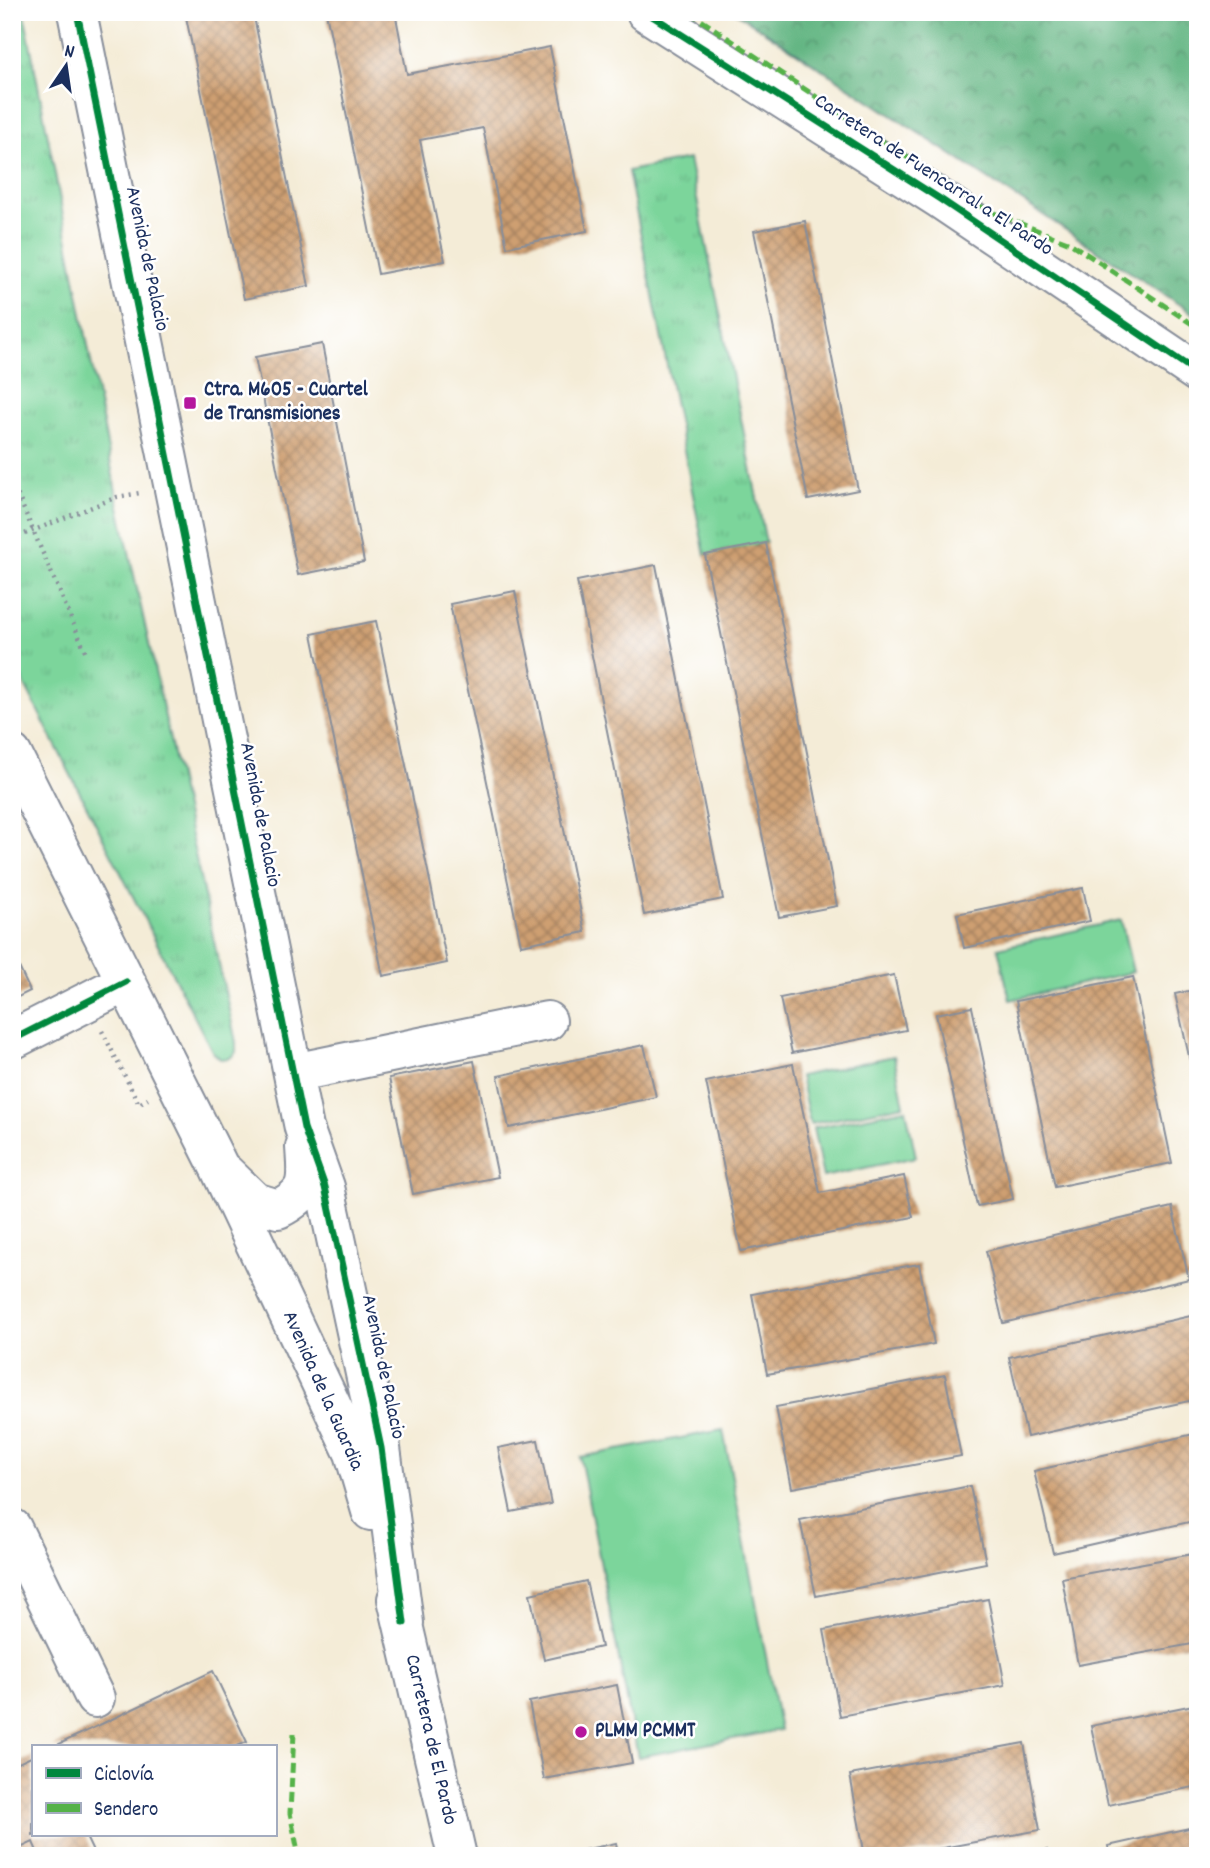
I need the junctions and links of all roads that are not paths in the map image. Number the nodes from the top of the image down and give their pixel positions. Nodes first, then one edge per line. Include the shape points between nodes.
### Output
1 (77, 12) edge
2 (646, 12) edge
3 (1198, 373) edge
4 (12, 754) edge
5 (126, 982) junction
6 (547, 1021) dead end
7 (12, 1040) edge
8 (293, 1073) junction
9 (304, 1128) junction
10 (219, 1167) junction
11 (12, 1528) edge
12 (404, 1623) junction
13 (95, 1698) dead end
14 (457, 1856) edge

1 - 8 street, Avenida de Palacio
2 - 3 street, Carretera de Fuencarral a El Pardo via 940,199
4 - 5 street, Avenida de la Guardia
5 - 7 street
5 - 10 street, Avenida de la Guardia
6 - 8 street
8 - 9 street, Avenida de Palacio
9 - 10 street, Avenida de la Guardia via 307,1183 297,1200 278,1209 256,1202
9 - 12 street, Avenida de Palacio via 326,1187 381,1448
10 - 12 street, Avenida de la Guardia via 354,1453
11 - 13 street
12 - 14 street, Carretera de El Pardo

